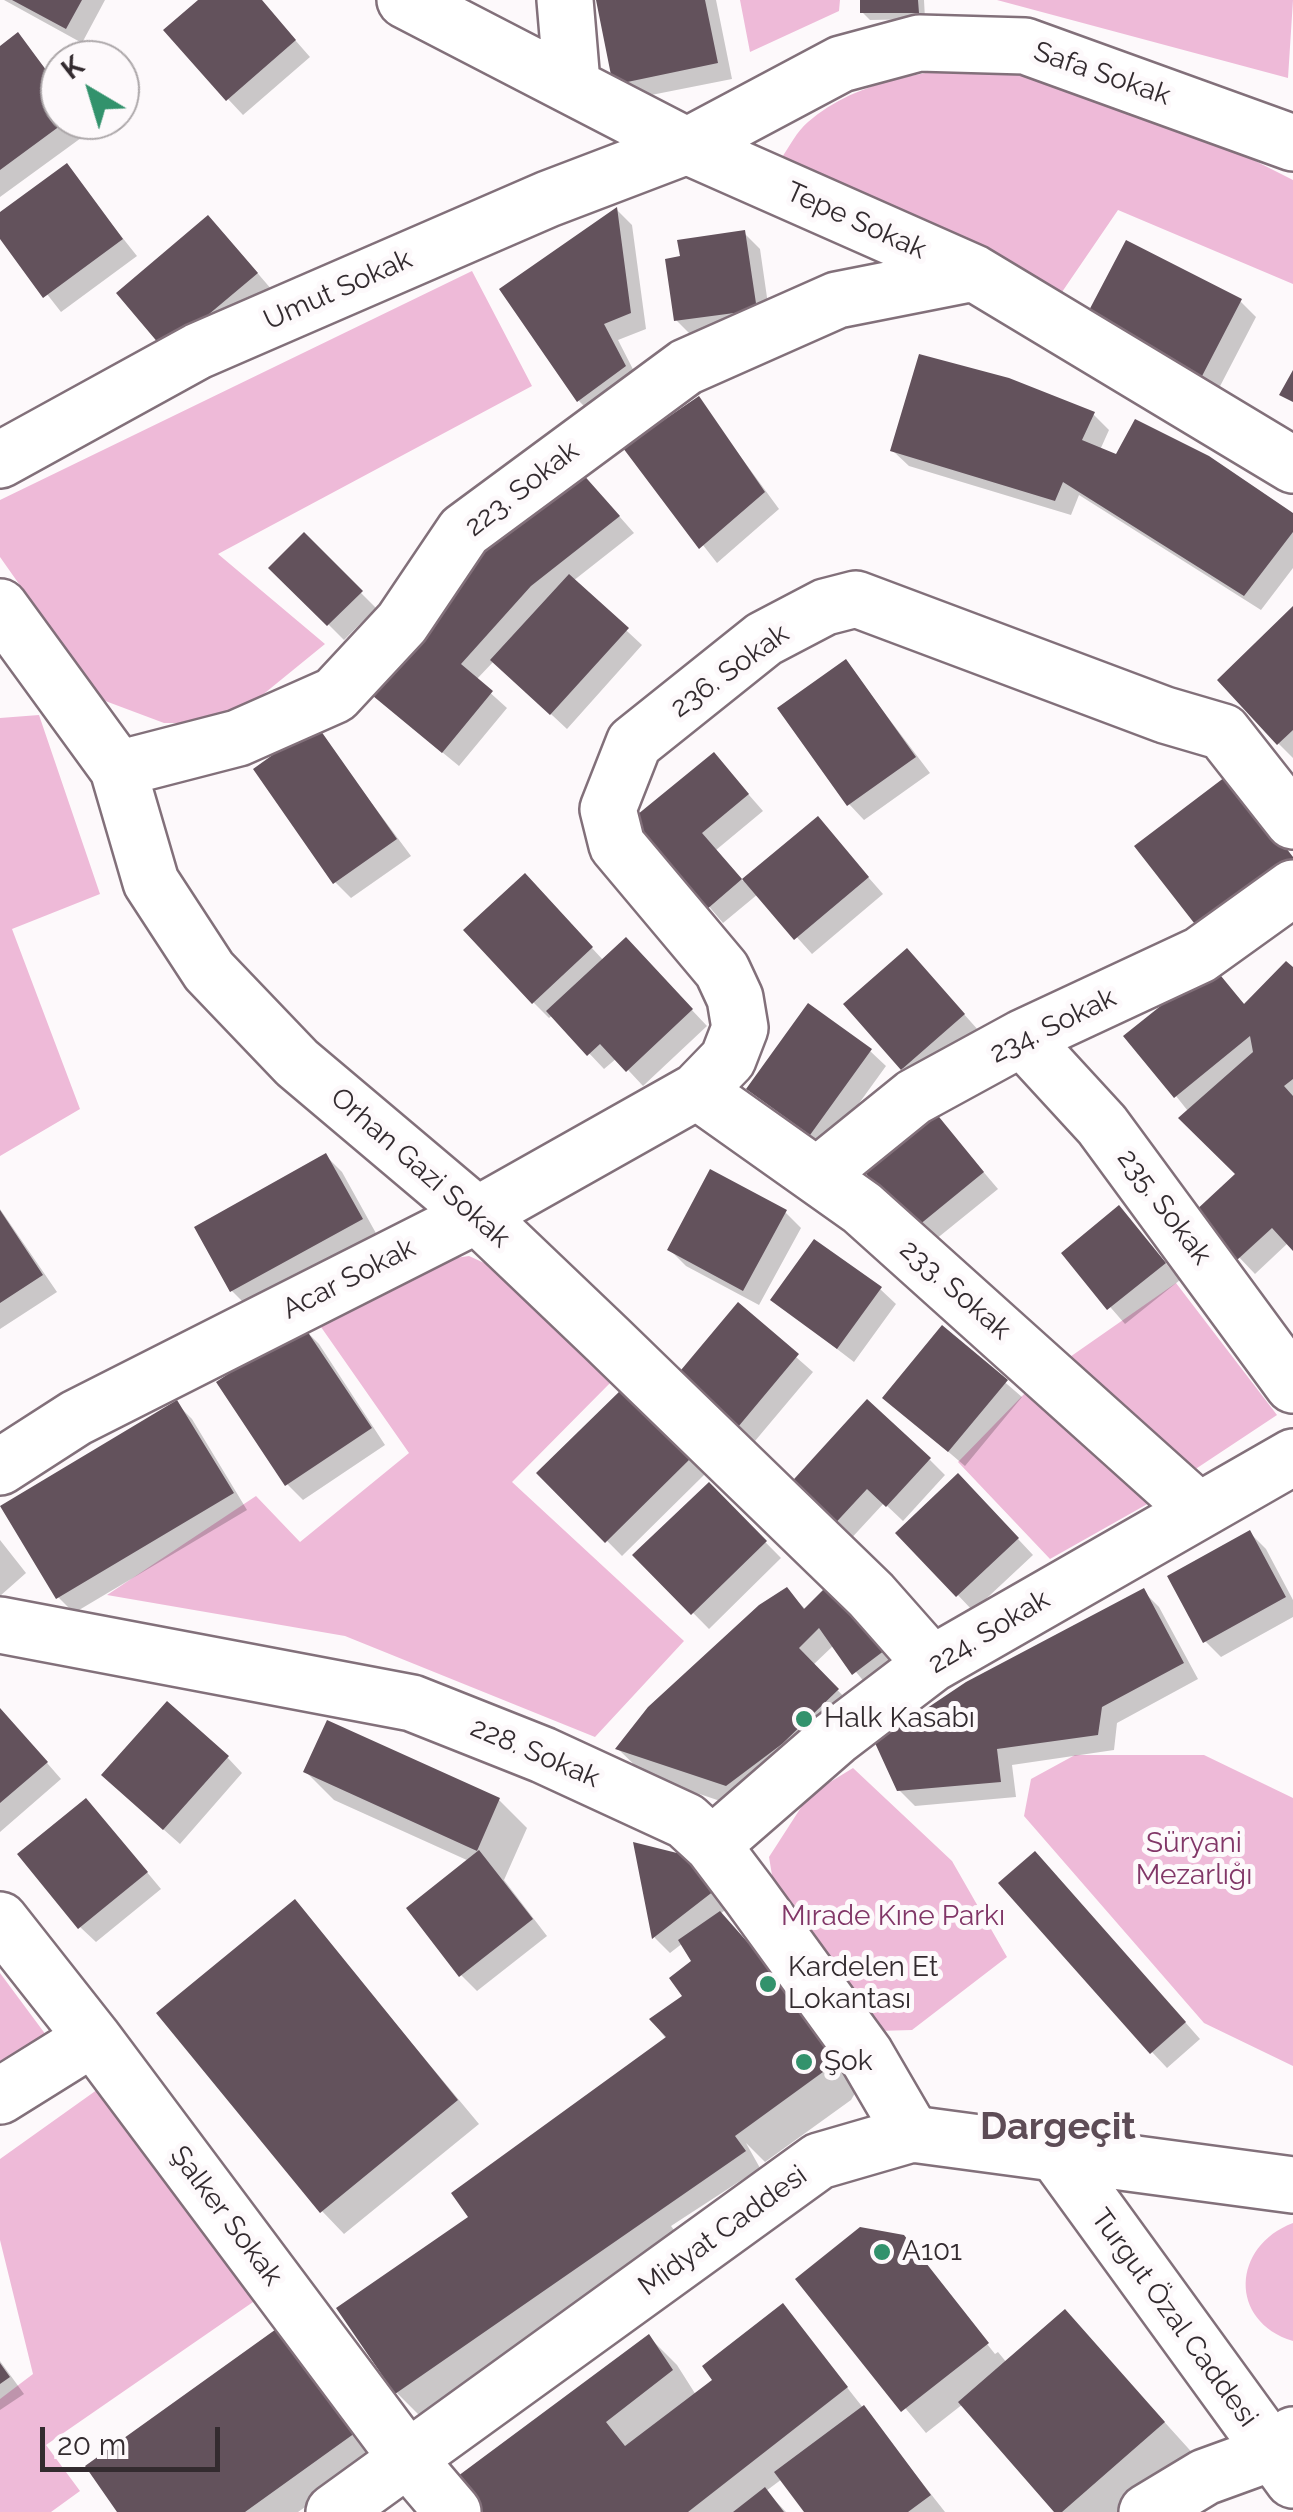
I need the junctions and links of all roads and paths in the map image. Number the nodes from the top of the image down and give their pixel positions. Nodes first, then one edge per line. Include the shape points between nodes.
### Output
1 (405, 0) edge
2 (566, 0) edge
3 (572, 83) junction
4 (1293, 142) edge
5 (687, 146) junction
6 (974, 273) junction
7 (0, 460) edge
8 (1293, 465) edge
9 (0, 607) edge
10 (118, 768) junction
11 (1293, 821) edge
12 (1293, 888) edge
13 (1022, 1038) junction
14 (697, 1091) junction
15 (819, 1174) junction
16 (477, 1214) junction
17 (1293, 1385) edge
18 (1293, 1457) edge
19 (0, 1467) edge
20 (1198, 1510) junction
21 (0, 1625) edge
22 (932, 1664) junction
23 (712, 1845) junction
24 (0, 1920) edge
25 (94, 2038) junction
26 (0, 2096) edge
27 (912, 2134) junction
28 (1058, 2156) junction
29 (1293, 2185) edge
30 (1286, 2456) edge
31 (407, 2458) junction
32 (334, 2512) edge
33 (453, 2512) edge
34 (1148, 2512) edge

1 - 3 street, Tepe Sokak
2 - 3 street
3 - 5 street, Tepe Sokak
4 - 5 street, Safa Sokak via 1025,46 919,43 841,64
5 - 6 street, Tepe Sokak
5 - 7 street, Umut Sokak via 548,198 198,351
6 - 8 street, Tepe Sokak
6 - 10 street, 223. Sokak via 837,300 686,367 464,531 402,623 335,694 238,738
9 - 10 street, Orhan Gazi Sokak
10 - 16 street, Orhan Gazi Sokak via 151,882 208,971 297,1062
11 - 14 street, 236. Sokak via 1223,732 856,599 825,607 764,640 634,742 608,809 617,845 722,970 735,998 740,1028 728,1059
12 - 13 street, 234. Sokak via 1200,955
13 - 15 street, 234. Sokak via 914,1097
13 - 17 street, 235. Sokak via 1102,1125
14 - 15 street, 233. Sokak
14 - 16 street, Acar Sokak
15 - 20 street, 233. Sokak
16 - 19 street, Acar Sokak via 76,1418
16 - 22 street, Orhan Gazi Sokak via 870,1595
18 - 20 street, 224. Sokak
20 - 22 street, 224. Sokak
21 - 23 street, 228. Sokak via 412,1703 638,1797 686,1821
22 - 23 street, 224. Sokak via 834,1738
23 - 27 street, 228. Sokak via 866,2055
24 - 25 street, Şalker Sokak
25 - 26 street
25 - 31 street, Şalker Sokak
27 - 28 street, Midyat Caddesi
27 - 31 street, Midyat Caddesi via 820,2161
28 - 29 street, Midyat Caddesi
28 - 30 street, Turgut Özal Caddesi
30 - 34 street via 1205,2477
31 - 32 street, Midyat Caddesi
31 - 33 street, Şalker Sokak

